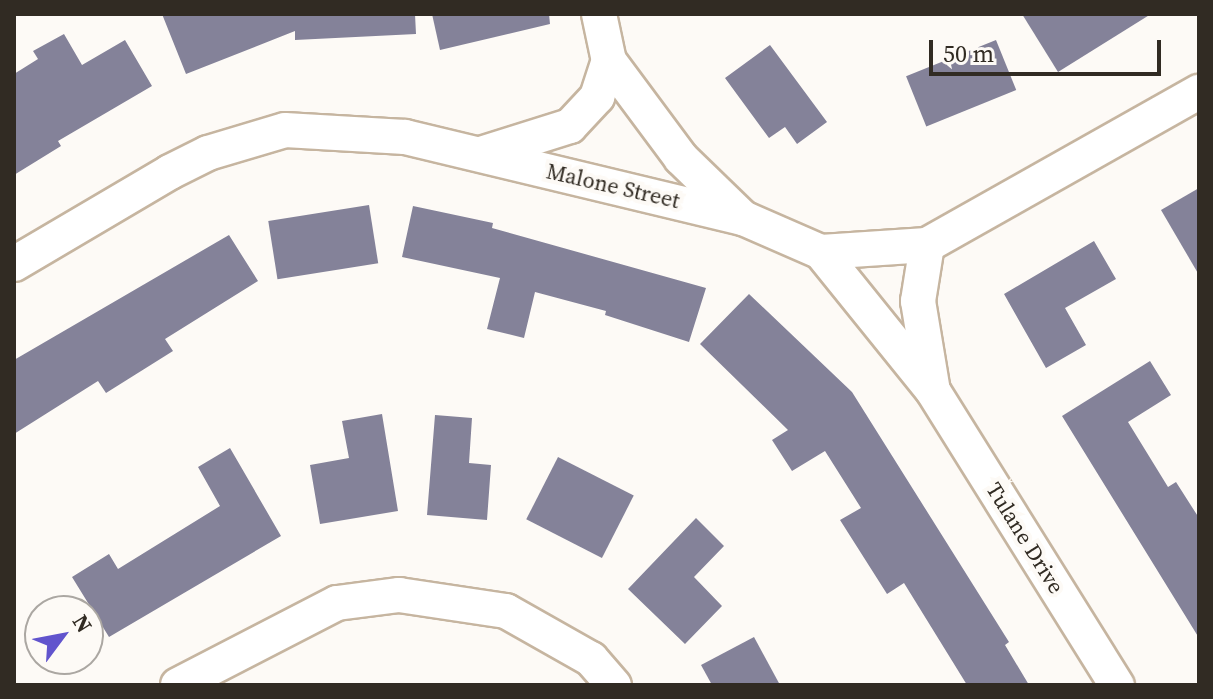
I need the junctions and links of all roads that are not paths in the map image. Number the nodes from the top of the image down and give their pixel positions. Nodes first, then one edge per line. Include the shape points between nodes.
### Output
1 (599, 14) edge
2 (609, 61) junction
3 (1199, 92) edge
4 (477, 154) junction
5 (743, 218) junction
6 (927, 245) junction
7 (821, 252) junction
8 (14, 264) edge
9 (933, 391) junction
10 (178, 685) edge
11 (614, 685) edge
12 (1117, 685) edge

1 - 2 street
2 - 4 street via 597,97 570,126
2 - 5 street via 681,158
3 - 6 street, Malone Street
4 - 5 street, Malone Street
4 - 8 street, Malone Street via 364,132 285,130 208,153
5 - 7 street, Malone Street
6 - 7 street, Malone Street
6 - 9 street, Tulane Drive via 918,301
7 - 9 street, Tulane Drive
9 - 12 street, Tulane Drive
10 - 11 street via 337,603 399,595 506,611 591,659

